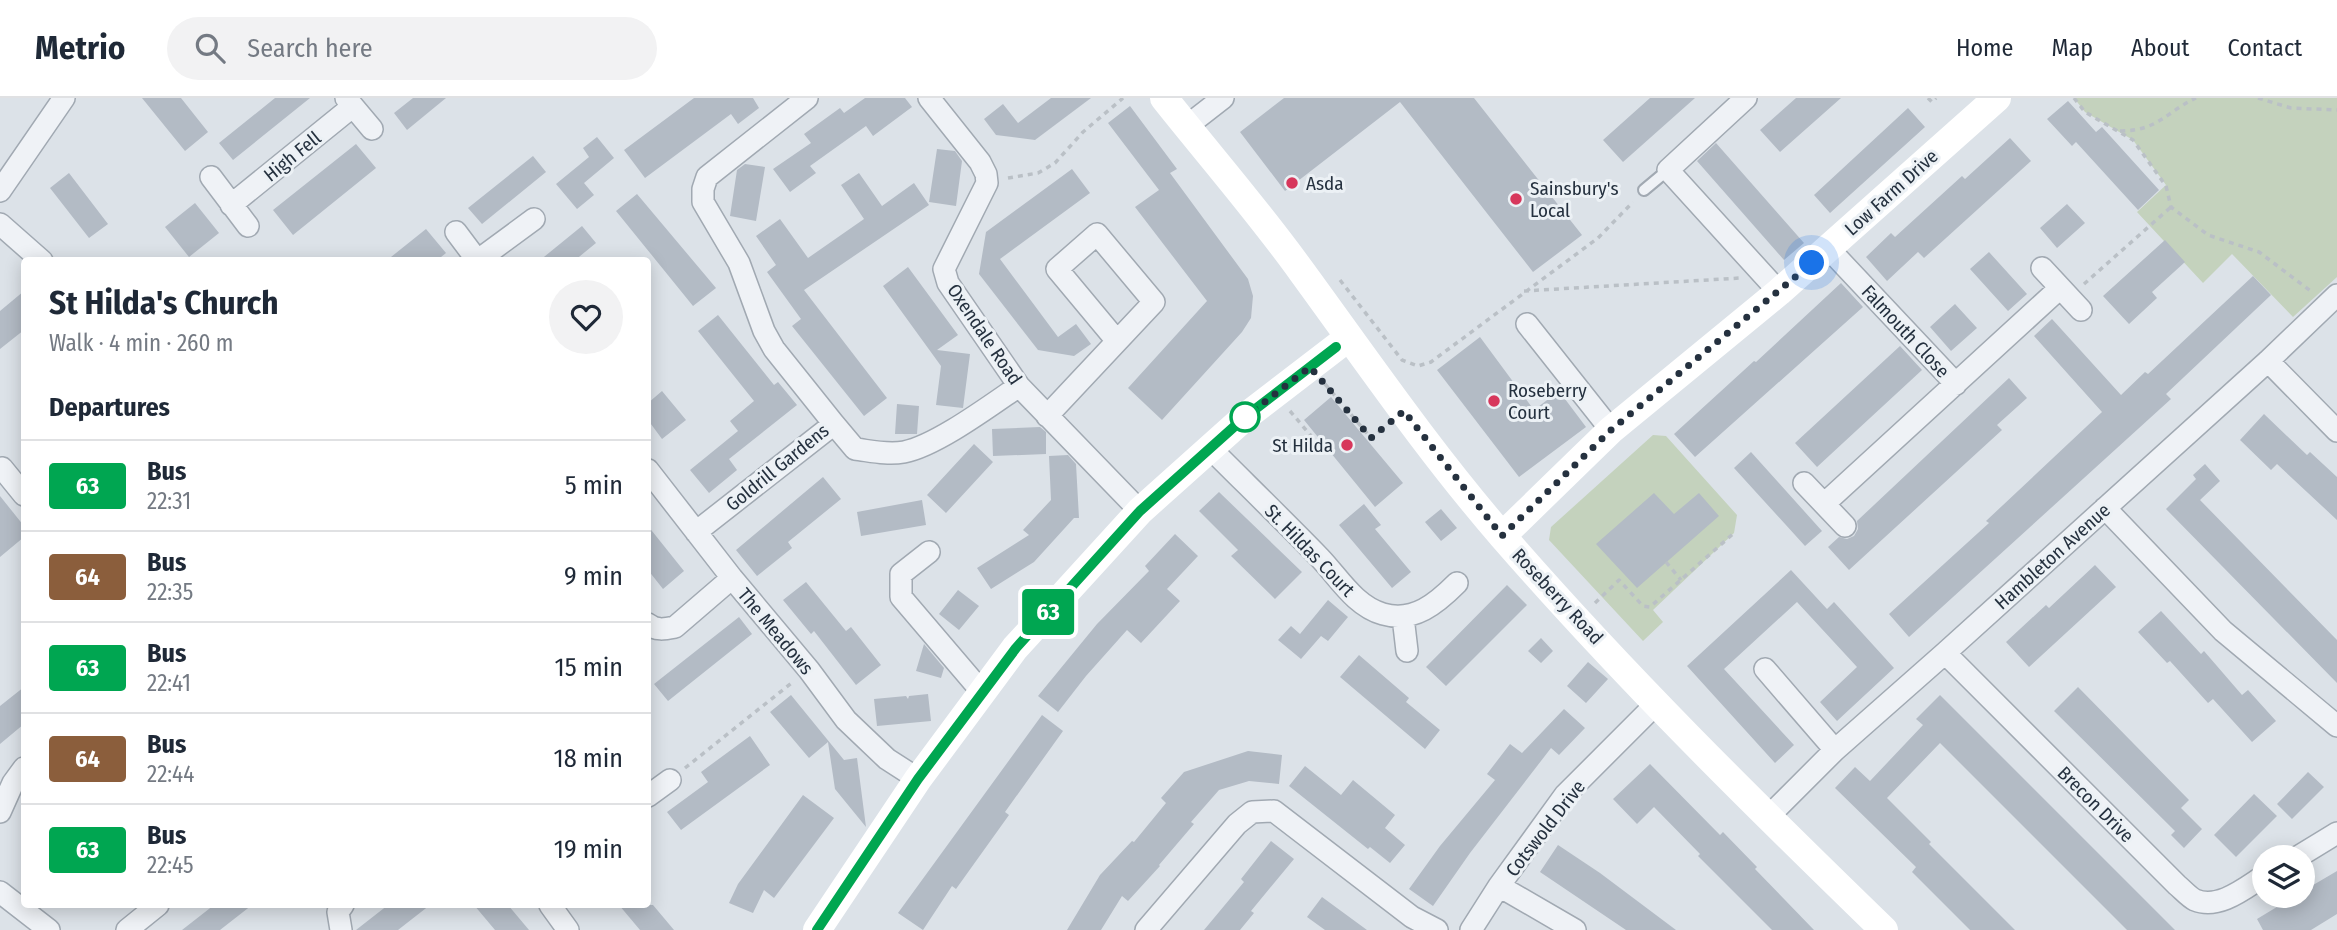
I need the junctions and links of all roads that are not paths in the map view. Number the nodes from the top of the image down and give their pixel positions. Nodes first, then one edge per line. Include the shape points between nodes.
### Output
1 (64, 98) edge
2 (807, 98) edge
3 (929, 98) edge
4 (1164, 98) edge
5 (1223, 98) edge
6 (1746, 98) edge
7 (1997, 98) edge
8 (349, 102) edge
9 (1187, 126) junction
10 (372, 129) dead end
11 (1668, 170) junction
12 (211, 177) dead end
13 (1644, 190) road end
14 (0, 191) edge
15 (231, 205) junction
16 (534, 219) dead end
17 (0, 224) edge
18 (248, 226) dead end
19 (456, 232) dead end
20 (1828, 248) junction
21 (37, 257) edge
22 (474, 257) edge
23 (482, 257) edge
24 (2042, 268) dead end
25 (1773, 285) junction
26 (2332, 299) edge
27 (1527, 324) dead end
28 (1348, 338) junction
29 (1117, 341) junction
30 (2268, 361) junction
31 (1956, 384) junction
32 (1019, 386) junction
33 (1047, 416) junction
34 (834, 424) junction
35 (1611, 430) junction
36 (2337, 431) edge
37 (1210, 448) junction
38 (2, 468) dead end
39 (652, 483) edge
40 (1804, 484) dead end
41 (21, 491) edge
42 (1824, 504) junction
43 (2105, 508) junction
44 (1140, 511) junction
45 (1845, 526) dead end
46 (696, 532) junction
47 (1502, 536) junction
48 (929, 552) dead end
49 (732, 578) junction
50 (1457, 583) dead end
51 (1403, 617) junction
52 (651, 626) edge
53 (1407, 651) dead end
54 (1945, 653) junction
55 (1765, 668) dead end
56 (982, 692) junction
57 (1657, 704) junction
58 (2337, 726) edge
59 (1835, 750) junction
60 (13, 775) edge
61 (918, 779) junction
62 (670, 780) road end
63 (651, 794) edge
64 (0, 812) edge
65 (1768, 817) junction
66 (2337, 834) edge
67 (2315, 847) edge
68 (2252, 883) edge
69 (1499, 886) junction
70 (0, 891) edge
71 (21, 908) edge
72 (21, 908) edge
73 (154, 908) edge
74 (341, 908) edge
75 (552, 908) edge
76 (49, 930) edge
77 (127, 930) edge
78 (341, 930) edge
79 (568, 930) edge
80 (817, 930) edge
81 (1146, 930) edge
82 (1437, 930) edge
83 (1471, 930) edge
84 (1574, 930) edge
85 (1885, 930) edge

1 - 14 street
2 - 34 street, Goldrill Gardens via 707,177 704,202 739,263 774,349
3 - 32 street, Oxendale Road via 979,162 987,183 944,269 948,283
4 - 9 street, Roseberry Road
5 - 9 street
6 - 11 street
7 - 20 street, Low Farm Drive
8 - 10 street
8 - 15 street, High Fell
9 - 28 street, Roseberry Road via 1301,270
11 - 13 lane
11 - 25 street
12 - 15 street
15 - 18 street
16 - 23 street
17 - 21 street
19 - 22 street
20 - 25 street, Low Farm Drive
20 - 31 street, Falmouth Close
24 - 31 street, Falmouth Close via 2070,299
25 - 35 street, Low Farm Drive
26 - 30 street, Hambleton Avenue
27 - 35 street
28 - 37 street
28 - 47 street, Roseberry Road
29 - 29 street via 1153,302 1097,234 1057,269
29 - 33 street
30 - 36 street
30 - 43 street, Hambleton Avenue
31 - 42 street, Falmouth Close
32 - 33 street, Oxendale Road
32 - 34 street via 955,428 907,452 855,449
33 - 44 street, Oxendale Road
34 - 46 street, Goldrill Gardens
35 - 47 street, Low Farm Drive
37 - 44 street
37 - 51 street, St. Hildas Court via 1360,602 1384,615
38 - 41 street
39 - 46 street, The Meadows
40 - 42 street
42 - 45 street
43 - 54 street, Hambleton Avenue
43 - 58 street via 2223,631
44 - 56 street
46 - 49 street, The Meadows
47 - 57 street, Roseberry Road
48 - 56 street via 901,574 901,597
49 - 52 street via 675,626
49 - 61 street, The Meadows via 846,720 887,759
50 - 51 street via 1430,607
51 - 53 street
54 - 59 street, Hambleton Avenue
54 - 68 street, Brecon Drive via 2196,900 2226,899
55 - 59 street
56 - 61 street
57 - 65 street, Roseberry Road
57 - 69 street, Cotswold Drive via 1565,795
59 - 65 street, Hambleton Avenue
60 - 64 street
61 - 80 street
62 - 63 street
65 - 85 street, Roseberry Road
66 - 67 street
69 - 83 street, Cotswold Drive
69 - 84 street
70 - 71 street
72 - 76 street
73 - 77 street
74 - 78 street
75 - 79 street
81 - 82 street via 1237,824 1252,812 1274,811 1412,917

